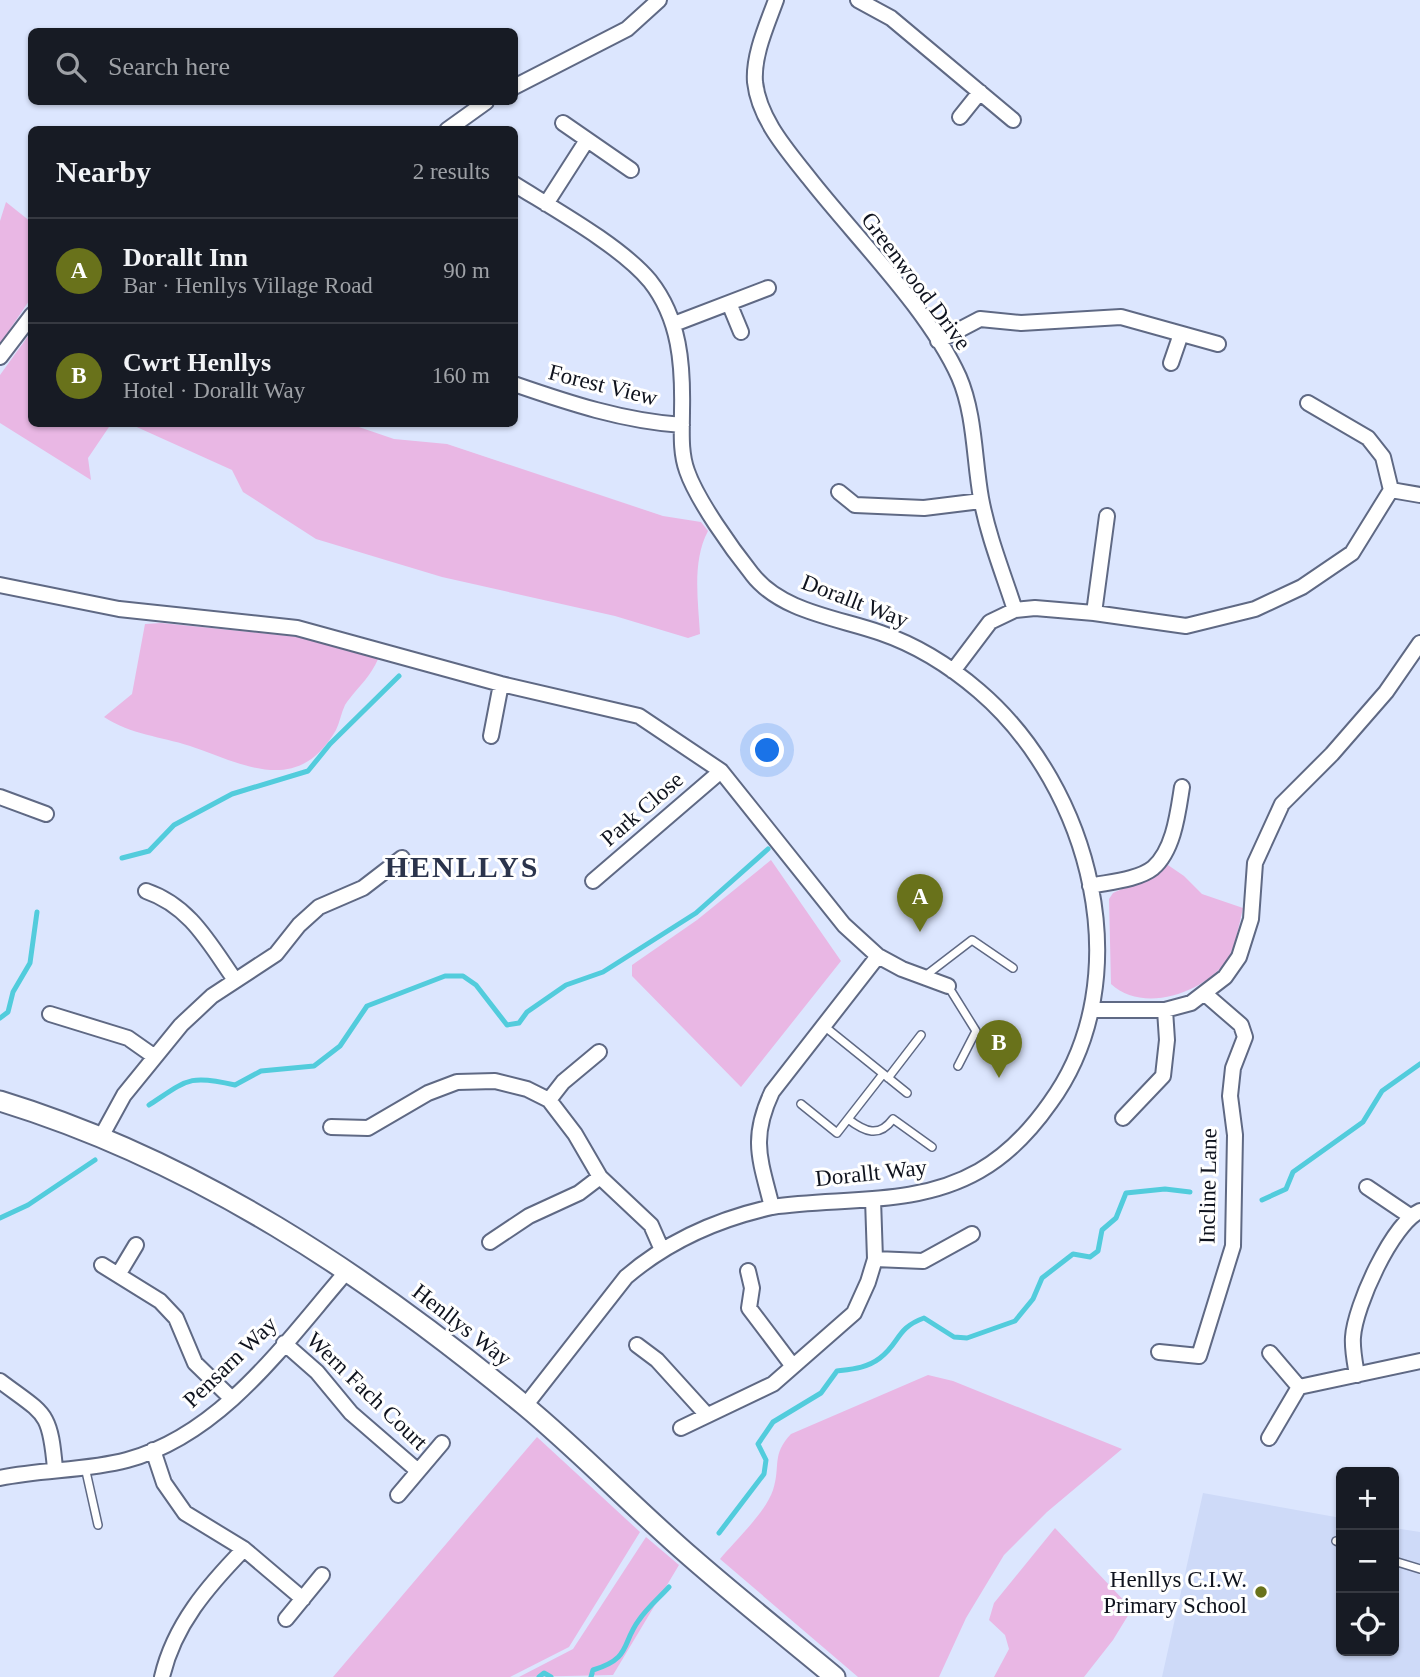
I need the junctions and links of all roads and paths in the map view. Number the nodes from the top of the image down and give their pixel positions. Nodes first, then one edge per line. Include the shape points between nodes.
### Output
1 (659, 0) edge
2 (776, 0) edge
3 (858, 0) edge
4 (518, 85) edge
5 (980, 93) junction
6 (482, 105) edge
7 (960, 117) dead end
8 (1013, 120) dead end
9 (563, 122) dead end
10 (453, 126) edge
11 (587, 139) junction
12 (631, 170) dead end
13 (518, 186) edge
14 (546, 204) junction
15 (768, 288) dead end
16 (729, 303) junction
17 (28, 320) edge
18 (674, 324) junction
19 (741, 332) dead end
20 (1181, 334) junction
21 (938, 341) junction
22 (1218, 344) dead end
23 (0, 357) edge
24 (1171, 363) dead end
25 (518, 385) edge
26 (1308, 403) dead end
27 (682, 425) junction
28 (1391, 490) junction
29 (839, 492) dead end
30 (1420, 495) edge
31 (981, 501) junction
32 (1107, 516) dead end
33 (0, 585) edge
34 (1015, 610) junction
35 (1094, 613) junction
36 (1420, 643) edge
37 (953, 671) junction
38 (501, 684) junction
39 (491, 736) dead end
40 (721, 771) junction
41 (1182, 787) dead end
42 (0, 797) edge
43 (46, 814) dead end
44 (401, 858) dead end
45 (593, 881) dead end
46 (1090, 886) junction
47 (146, 891) dead end
48 (878, 956) junction
49 (1013, 968) dead end
50 (925, 976) junction
51 (234, 980) junction
52 (948, 986) joint
53 (1204, 993) junction
54 (1093, 1010) junction
55 (1165, 1010) junction
56 (50, 1014) dead end
57 (823, 1026) junction
58 (921, 1035) dead end
59 (599, 1052) dead end
60 (155, 1057) junction
61 (958, 1066) dead end
62 (886, 1076) junction
63 (907, 1093) dead end
64 (549, 1100) junction
65 (0, 1101) edge
66 (801, 1104) dead end
67 (1123, 1118) dead end
68 (848, 1119) junction
69 (331, 1127) dead end
70 (102, 1137) junction
71 (932, 1147) dead end
72 (600, 1177) junction
73 (1367, 1187) dead end
74 (873, 1199) junction
75 (772, 1207) junction
76 (1415, 1213) edge
77 (972, 1234) dead end
78 (490, 1242) dead end
79 (136, 1245) dead end
80 (662, 1250) junction
81 (875, 1259) junction
82 (102, 1265) dead end
83 (348, 1270) junction
84 (748, 1271) dead end
85 (118, 1275) junction
86 (284, 1343) junction
87 (637, 1345) dead end
88 (1159, 1352) dead end
89 (1270, 1353) dead end
90 (1420, 1361) edge
91 (792, 1365) junction
92 (1357, 1375) junction
93 (0, 1381) edge
94 (1299, 1387) junction
95 (232, 1399) junction
96 (525, 1406) junction
97 (706, 1414) junction
98 (681, 1428) dead end
99 (1269, 1438) dead end
100 (442, 1443) dead end
101 (153, 1450) junction
102 (85, 1467) junction
103 (55, 1469) junction
104 (418, 1471) junction
105 (0, 1478) edge
106 (398, 1495) dead end
107 (98, 1525) dead end
108 (244, 1549) junction
109 (1399, 1563) edge
110 (1420, 1569) edge
111 (322, 1575) dead end
112 (303, 1599) junction
113 (286, 1619) dead end
114 (162, 1677) edge
115 (835, 1677) edge

1 - 4 street via 627,29
2 - 21 street, Greenwood Drive via 755,74 771,127
3 - 5 street via 891,18
5 - 7 street
5 - 8 street
6 - 10 street
9 - 11 street
11 - 12 street
11 - 14 street
13 - 14 street, Dorallt Way
14 - 18 street, Dorallt Way via 629,260 650,281
15 - 16 street
16 - 18 street
16 - 19 street
17 - 23 street
18 - 27 street, Dorallt Way via 681,353
20 - 21 street via 1121,317 1021,323 980,319
20 - 22 street
20 - 24 street
21 - 31 street, Greenwood Drive via 960,378
25 - 27 street, Forest View via 597,411
26 - 28 street via 1368,438 1384,457
27 - 37 street, Dorallt Way via 687,472 755,578 781,598 883,634
28 - 30 street
28 - 35 street via 1352,553 1302,587 1255,609 1186,626
29 - 31 street via 855,505 924,508
31 - 34 street, Greenwood Drive
32 - 35 street
33 - 38 street via 119,609 297,628
34 - 35 street
34 - 37 street via 990,622
36 - 53 street via 1359,723 1282,804 1255,863 1251,919 1239,957 1225,977
37 - 46 street, Dorallt Way via 1003,714 1045,767 1082,851
38 - 39 street
38 - 40 street via 639,716
40 - 45 street, Park Close
40 - 48 street via 844,925
41 - 46 street via 1168,845 1153,868
42 - 43 street
44 - 51 street via 363,888 319,907 276,954
46 - 54 street, Dorallt Way via 1097,962
47 - 51 street via 167,898 194,921
48 - 50 street
48 - 57 street
49 - 50 lane via 972,940
50 - 52 street
51 - 60 street via 181,1025
52 - 61 lane via 976,1031
53 - 55 street via 1191,1003
53 - 88 street, Incline Lane via 1241,1025 1245,1037 1233,1068 1230,1096 1235,1135 1233,1246 1199,1356
54 - 55 street
54 - 74 street, Dorallt Way via 1064,1084 1007,1153 944,1188
55 - 67 street via 1163,1076
56 - 60 street via 128,1038
57 - 62 lane
57 - 75 street via 772,1092 763,1111 757,1133
58 - 62 lane
59 - 64 street
60 - 70 street via 124,1095
62 - 63 lane
62 - 68 lane
64 - 69 street via 495,1082 457,1082 428,1093 368,1128
64 - 72 street
65 - 70 street, Henllys Way
66 - 68 lane via 837,1133
68 - 71 lane via 872,1132 881,1131 893,1119
70 - 83 street, Henllys Way via 236,1202
72 - 78 street
72 - 80 street via 651,1226
73 - 76 street
74 - 75 street, Dorallt Way
74 - 81 street
75 - 80 street, Dorallt Way via 740,1214
76 - 92 street via 1368,1284 1357,1311 1353,1339
77 - 81 street via 923,1261
79 - 85 street
80 - 96 street, Dorallt Way via 626,1277
81 - 91 street via 853,1313
82 - 85 street
83 - 86 street, Pensarn Way
83 - 96 street, Henllys Way
84 - 91 street via 750,1308
85 - 95 street via 160,1301 176,1318 195,1363
86 - 95 street, Pensarn Way
86 - 104 street, Wern Fach Court via 317,1371 351,1413
87 - 97 street via 657,1360
89 - 94 street
90 - 92 street
91 - 97 street via 773,1384
92 - 94 street
93 - 103 street via 33,1403 49,1422
94 - 99 street
95 - 101 street, Pensarn Way via 208,1420
96 - 115 street, Henllys Way via 693,1559
97 - 98 street
100 - 104 street
101 - 102 street, Pensarn Way
101 - 108 street via 164,1483 185,1513
102 - 103 street, Pensarn Way
102 - 107 lane
103 - 105 street, Pensarn Way
104 - 106 street
108 - 112 street
108 - 114 street via 194,1605
109 - 110 lane
111 - 112 street
112 - 113 street

